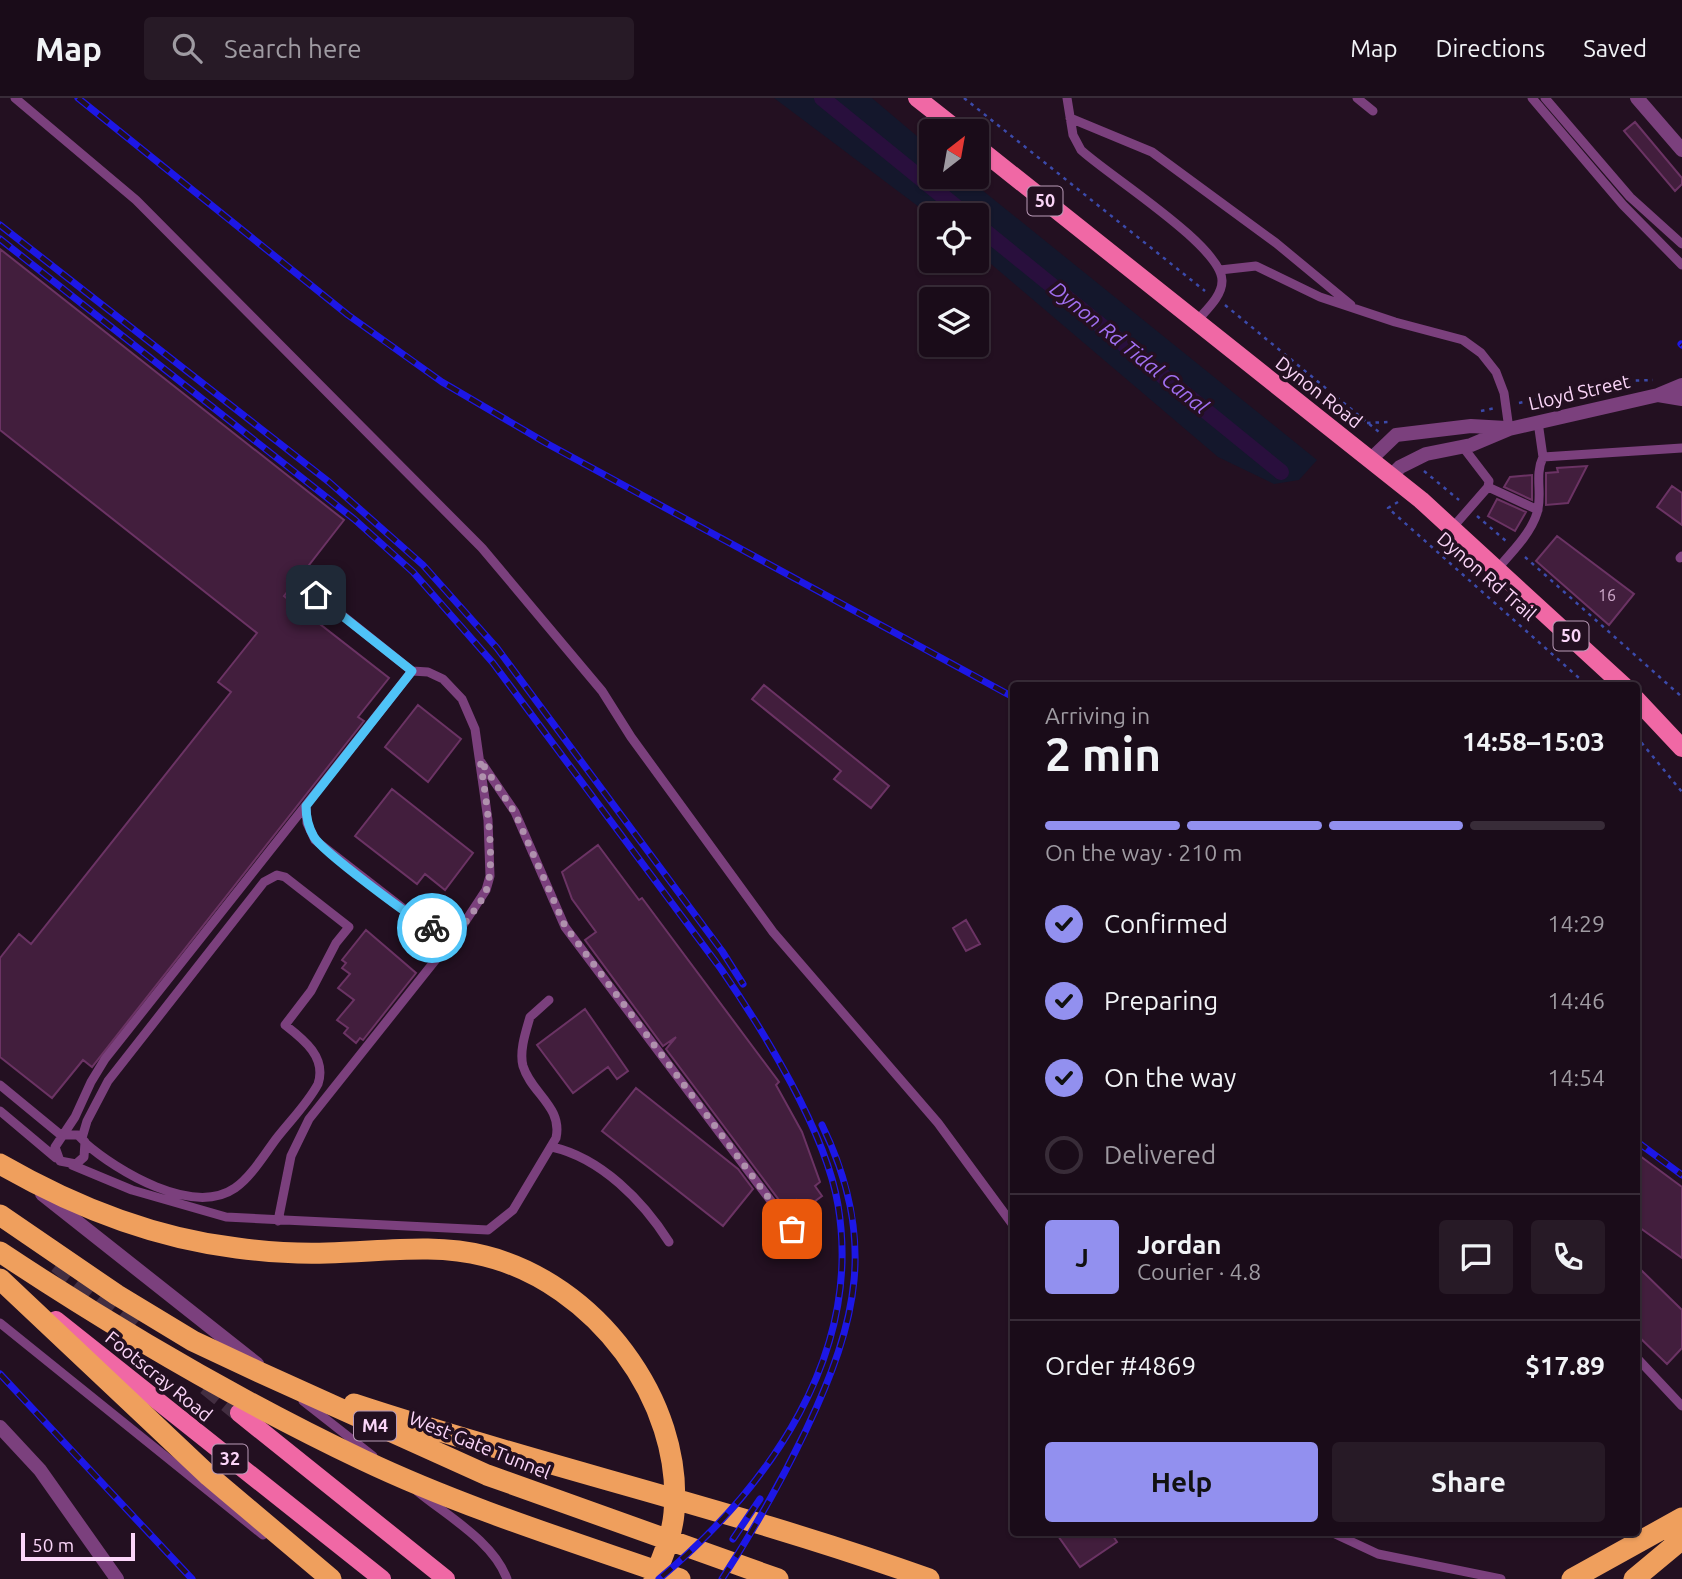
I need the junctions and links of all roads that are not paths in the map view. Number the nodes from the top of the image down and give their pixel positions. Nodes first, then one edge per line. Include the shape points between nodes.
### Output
1 (15, 98) edge
2 (917, 98) edge
3 (1067, 98) edge
4 (1357, 98) edge
5 (1532, 98) edge
6 (1545, 98) edge
7 (1637, 98) edge
8 (1373, 111) dead end
9 (1070, 118) junction
10 (944, 119) edge
11 (1682, 150) edge
12 (989, 156) edge
13 (1682, 244) edge
14 (1682, 265) edge
15 (1220, 270) junction
16 (1358, 310) junction
17 (1196, 322) junction
18 (1682, 385) edge
19 (1658, 395) junction
20 (1682, 399) edge
21 (1538, 422) junction
22 (1509, 429) junction
23 (1463, 447) junction
24 (1682, 448) edge
25 (1543, 457) junction
26 (1371, 459) junction
27 (1391, 476) junction
28 (1488, 487) junction
29 (1538, 510) junction
30 (1453, 527) junction
31 (1498, 568) junction
32 (297, 579) dead end
33 (412, 671) junction
34 (1619, 682) edge
35 (1640, 703) edge
36 (1682, 748) edge
37 (480, 760) junction
38 (306, 806) junction
39 (461, 928) junction
40 (550, 1000) dead end
41 (0, 1085) edge
42 (0, 1111) edge
43 (63, 1135) junction
44 (84, 1140) junction
45 (552, 1147) junction
46 (60, 1161) junction
47 (0, 1162) edge
48 (71, 1165) junction
49 (0, 1215) edge
50 (278, 1221) junction
51 (1010, 1221) edge
52 (792, 1229) dead end
53 (669, 1242) dead end
54 (0, 1252) edge
55 (0, 1279) edge
56 (43, 1309) dead end
57 (0, 1323) edge
58 (1640, 1361) edge
59 (259, 1373) junction
60 (303, 1401) joint
61 (1682, 1406) edge
62 (239, 1413) tunnel mouth
63 (0, 1427) edge
64 (1682, 1518) edge
65 (1339, 1536) edge
66 (1682, 1539) edge
67 (117, 1579) edge
68 (319, 1579) edge
69 (331, 1579) edge
70 (382, 1579) edge
71 (446, 1579) edge
72 (507, 1579) edge
73 (654, 1579) edge
74 (680, 1579) edge
75 (778, 1579) edge
76 (929, 1579) edge
77 (1501, 1579) edge
78 (1572, 1579) edge
79 (1634, 1579) edge

1 - 51 lane via 136,200 490,557 602,691 773,932 938,1124
2 - 10 main road
3 - 9 lane
4 - 8 lane
5 - 14 lane via 1623,205
6 - 13 lane via 1630,197
7 - 11 street
9 - 15 lane via 1083,152 1196,240
9 - 16 lane via 1152,152
12 - 17 main road, Dynon Road / 50
15 - 16 lane via 1256,267 1306,292
15 - 17 lane via 1222,285
16 - 22 lane via 1447,334 1475,348 1499,378
17 - 26 main road, Dynon Road / 50
18 - 19 street, Lloyd Street
19 - 20 street, Lloyd Street
19 - 21 street, Lloyd Street
21 - 22 street, Lloyd Street
21 - 25 lane
22 - 23 street, Lloyd Street
22 - 26 street, Lloyd Street via 1471,426 1396,435
23 - 27 street, Lloyd Street via 1412,459
23 - 28 lane via 1489,481
24 - 25 lane
25 - 29 lane via 1537,472
26 - 27 main road, Dynon Road / 50
27 - 30 main road, Dynon Road / 50
28 - 29 lane
28 - 30 lane
29 - 31 lane
30 - 31 main road, Dynon Road / 50
31 - 34 main road, Dynon Road / 50
32 - 33 lane
33 - 37 lane via 443,679 462,699 475,729
33 - 38 lane
35 - 36 main road
37 - 39 lane via 490,876 479,904
37 - 52 lane via 515,813 565,926
38 - 39 lane via 315,840 396,905 426,926 446,933
38 - 43 lane via 106,1059
39 - 50 lane via 309,1119 291,1156
40 - 45 lane via 530,1017 522,1063 559,1124
41 - 43 lane
42 - 46 lane
43 - 44 lane via 74,1133
43 - 46 lane via 55,1147
44 - 44 lane via 87,1121 108,1081 270,877 285,877 349,927 285,1025 317,1057 318,1084 241,1183 205,1198 176,1194 137,1178
44 - 48 lane via 84,1157
45 - 50 lane via 513,1210 488,1230
45 - 53 lane via 569,1151 598,1169 649,1211
46 - 48 lane
47 - 60 street
47 - 73 highway via 77,1204 174,1236 277,1251 453,1251 512,1265 566,1294 628,1357 662,1424 670,1455 674,1510 671,1533
48 - 50 lane via 187,1207 226,1217
49 - 59 highway, West Gate Tunnel / M4 via 117,1295 193,1341
54 - 74 highway, M4 via 148,1346 363,1460
55 - 69 highway via 209,1476
56 - 70 main road, Footscray Road / 32
57 - 68 lane
58 - 61 lane
59 - 75 highway, West Gate Tunnel / M4 via 487,1475
59 - 76 highway
60 - 72 lane via 465,1529 495,1558
62 - 71 main road, Footscray Road / 32
63 - 67 street via 40,1470
64 - 78 highway
65 - 77 lane via 1378,1554
66 - 79 highway

